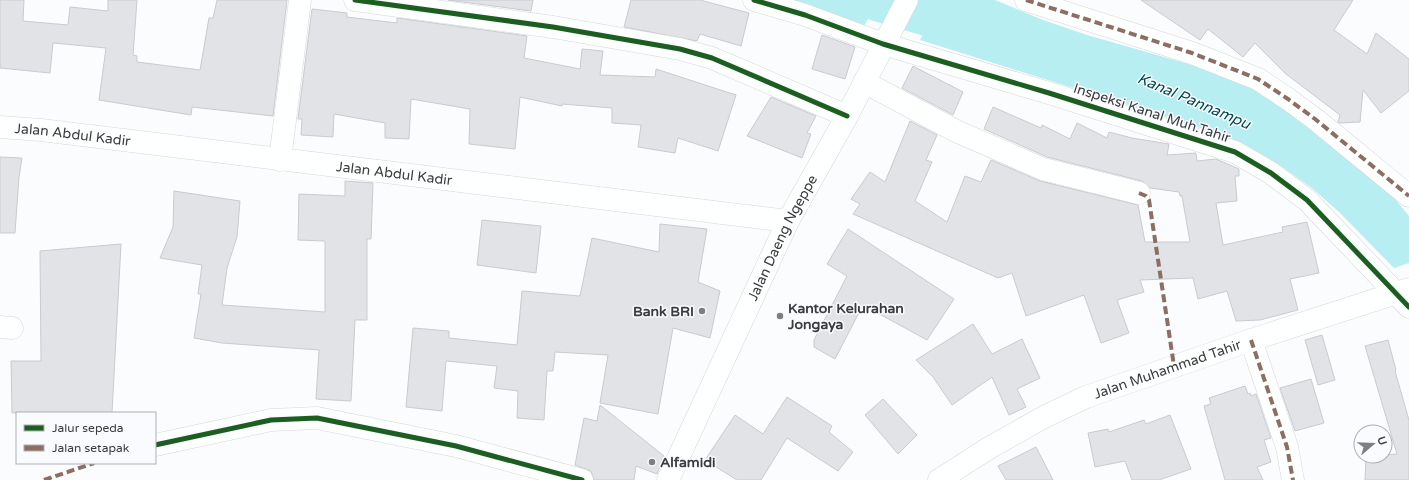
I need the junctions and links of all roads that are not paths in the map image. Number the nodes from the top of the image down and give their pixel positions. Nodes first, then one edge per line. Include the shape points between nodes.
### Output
1 (300, 0) edge
2 (355, 0) edge
3 (754, 0) edge
4 (907, 0) edge
5 (1026, 0) edge
6 (885, 40) junction
7 (864, 82) junction
8 (847, 116) junction
9 (0, 127) edge
10 (280, 160) junction
11 (1139, 193) dead end
12 (1409, 196) edge
13 (788, 221) junction
14 (1404, 296) edge
15 (1251, 340) junction
16 (156, 445) edge
17 (582, 480) edge
18 (668, 480) edge
19 (939, 480) edge
20 (1293, 480) edge

1 - 10 street
2 - 8 street via 553,27 680,49 719,61
3 - 6 street, Inspeksi Kanal Muh.Tahir
4 - 6 street, Jalan Daeng Ngeppe
5 - 12 street via 1192,54 1258,79 1315,119
6 - 7 street, Jalan Daeng Ngeppe
6 - 14 street, Inspeksi Kanal Muh.Tahir via 1235,152 1271,173 1307,200
7 - 8 street, Jalan Daeng Ngeppe
7 - 11 street via 956,131 1043,169
8 - 13 street, Jalan Daeng Ngeppe
9 - 10 street, Jalan Abdul Kadir
10 - 13 street, Jalan Abdul Kadir
13 - 18 street, Jalan Daeng Ngeppe
14 - 15 street, Jalan Muhammad Tahir
15 - 19 street, Jalan Muhammad Tahir via 1086,397 989,448
15 - 20 street via 1287,447
16 - 17 street via 271,420 317,418 456,446

